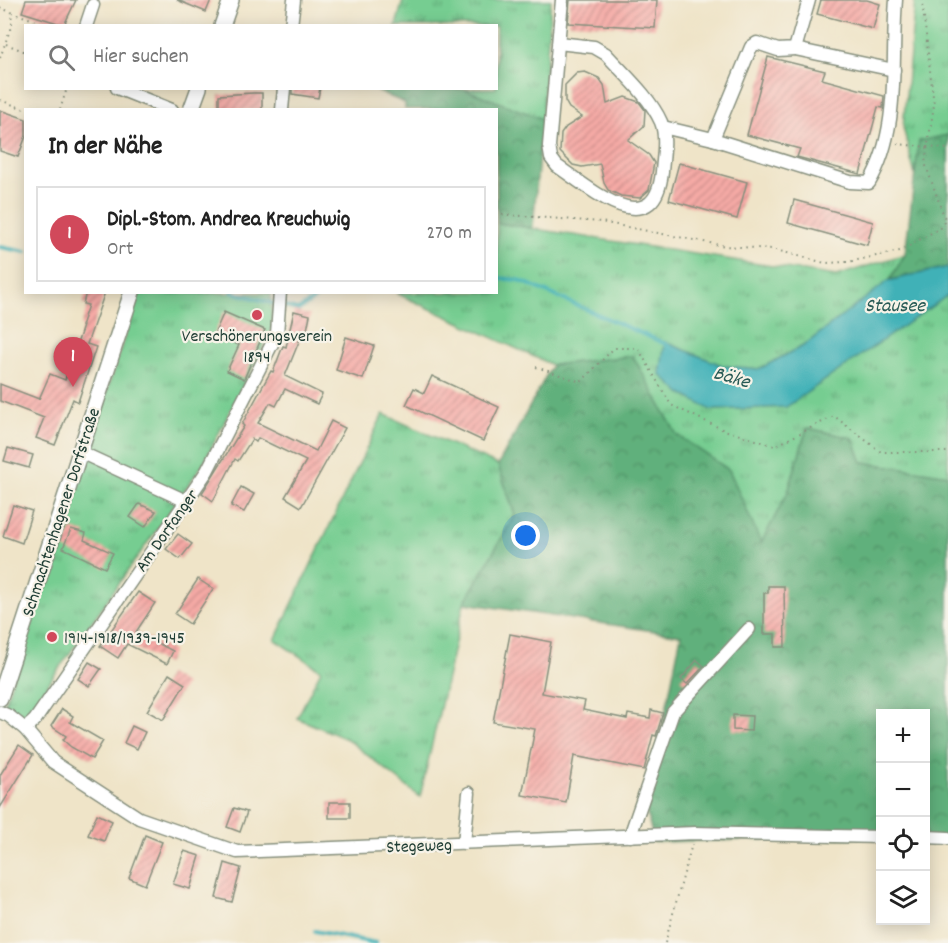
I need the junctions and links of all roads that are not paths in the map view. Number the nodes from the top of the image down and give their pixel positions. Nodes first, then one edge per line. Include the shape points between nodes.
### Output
1 (231, 0) edge
2 (294, 0) edge
3 (562, 0) edge
4 (809, 0) edge
5 (896, 0) edge
6 (93, 5) dead end
7 (87, 24) edge
8 (223, 24) edge
9 (291, 24) edge
10 (558, 43) junction
11 (795, 49) junction
12 (894, 70) junction
13 (122, 90) edge
14 (198, 90) edge
15 (284, 90) edge
16 (167, 108) edge
17 (192, 108) edge
18 (282, 108) edge
19 (663, 127) junction
20 (713, 139) junction
21 (131, 294) edge
22 (280, 294) edge
23 (80, 452) junction
24 (186, 501) junction
25 (749, 629) dead end
26 (0, 698) edge
27 (0, 712) edge
28 (25, 729) junction
29 (469, 794) dead end
30 (630, 836) junction
31 (876, 837) edge
32 (930, 837) edge
33 (948, 838) edge
34 (464, 843) junction

1 - 8 main road
2 - 9 street
3 - 10 street
4 - 11 street
5 - 12 street
6 - 7 street
10 - 19 street via 594,47 606,54 655,111
10 - 19 street via 549,146 557,166 613,204 623,208 644,205 657,194 659,186
11 - 12 street
11 - 20 street via 778,50 757,43 751,47
12 - 20 street via 881,163 869,183 850,182
13 - 16 street
14 - 17 main road
15 - 18 street
19 - 20 street
21 - 23 main road, Schmachtenhagener Dorfstraße
22 - 24 street, Am Dorfanger via 277,334 207,471
23 - 24 street
23 - 26 main road, Schmachtenhagener Dorfstraße
24 - 28 street, Am Dorfanger
25 - 30 street via 674,712
27 - 28 street, Stegeweg
28 - 34 street, Stegeweg via 53,762 139,818 237,852
29 - 34 street
30 - 31 street, Stegeweg via 695,833
30 - 34 street, Stegeweg
32 - 33 street

